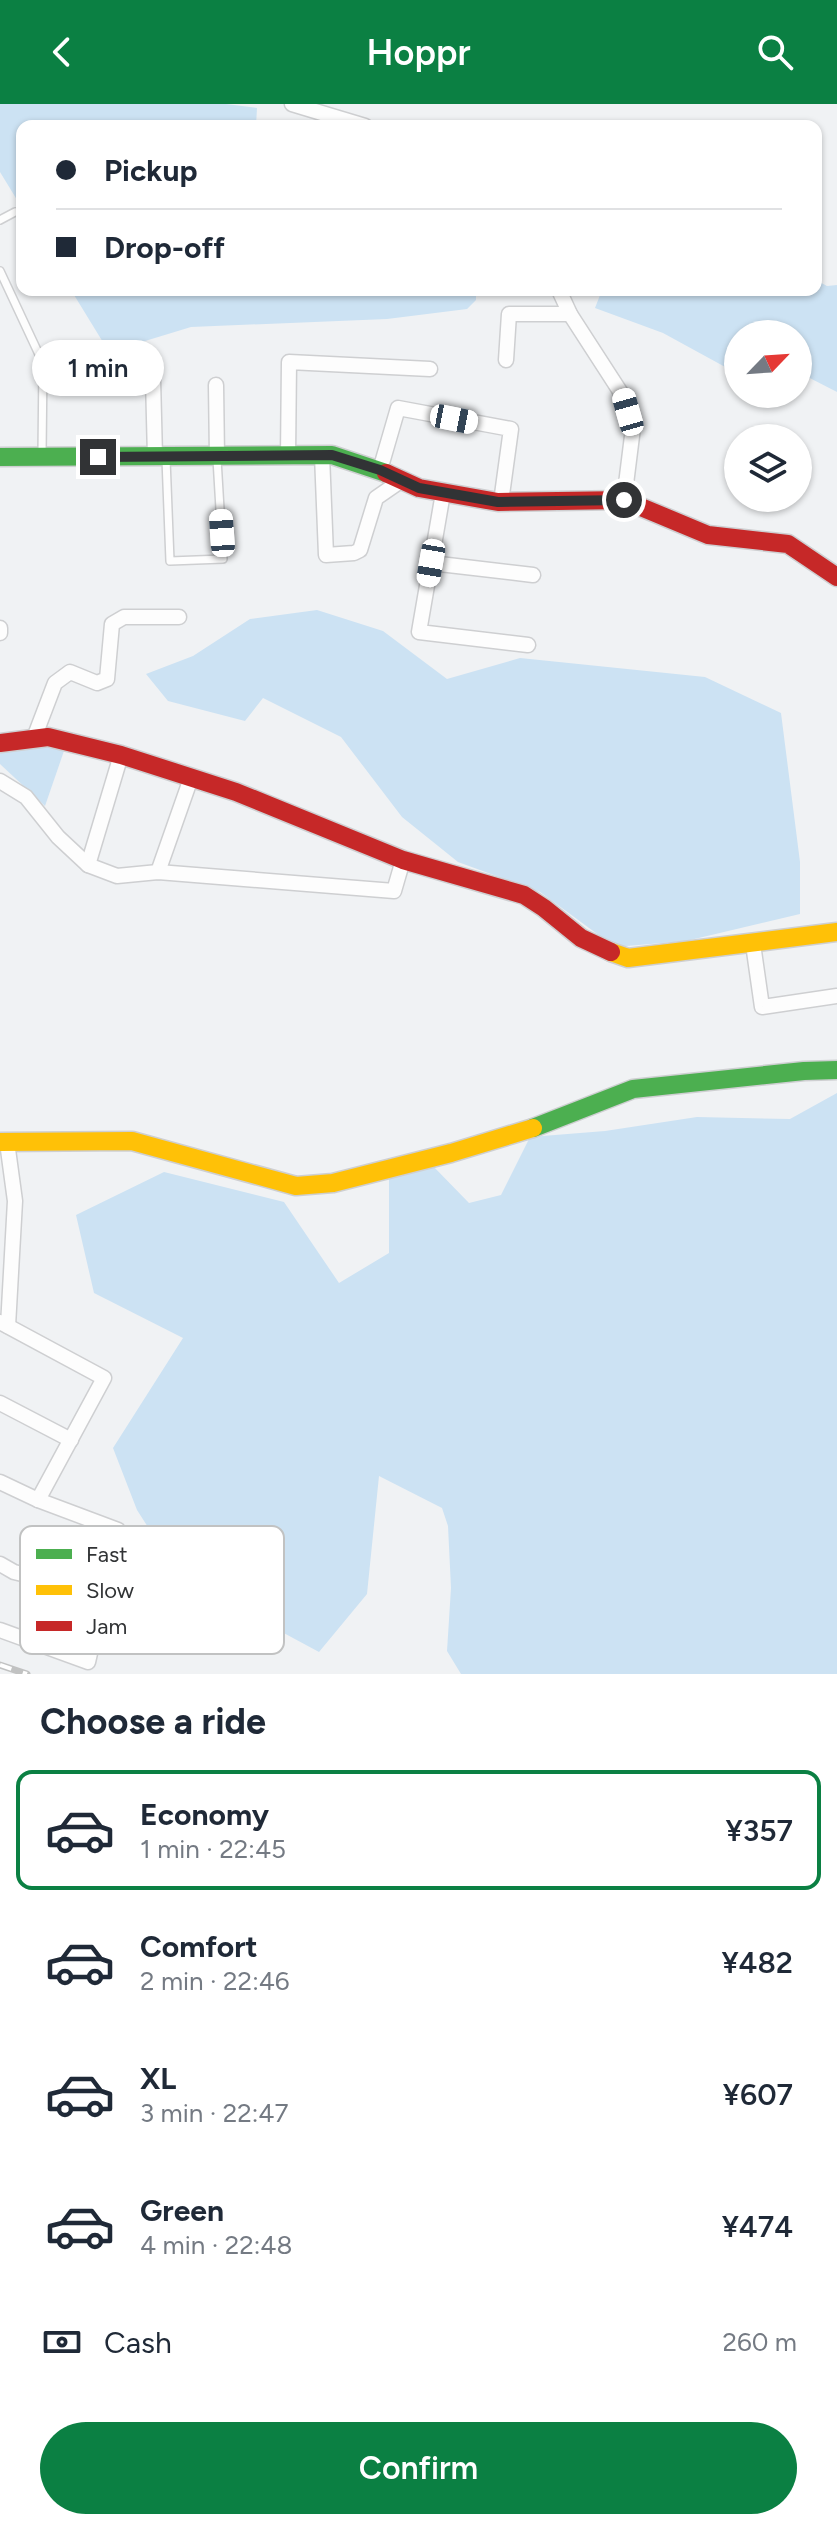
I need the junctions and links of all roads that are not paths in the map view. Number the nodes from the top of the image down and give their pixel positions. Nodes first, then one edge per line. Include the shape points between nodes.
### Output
1 (292, 104) edge
2 (345, 120) edge
3 (15, 212) dead end
4 (0, 220) edge
5 (0, 271) edge
6 (562, 296) edge
7 (570, 314) junction
8 (506, 360) dead end
9 (430, 369) dead end
10 (153, 379) dead end
11 (216, 385) dead end
12 (322, 455) junction
13 (288, 456) junction
14 (0, 457) edge
15 (42, 457) junction
16 (161, 457) junction
17 (217, 457) junction
18 (380, 470) junction
19 (402, 480) junction
20 (443, 493) junction
21 (624, 500) junction
22 (501, 502) junction
23 (431, 563) junction
24 (533, 575) dead end
25 (837, 577) edge
26 (179, 617) dead end
27 (528, 645) dead end
28 (34, 738) junction
29 (0, 743) edge
30 (121, 755) junction
31 (191, 778) junction
32 (0, 781) edge
33 (403, 860) junction
34 (88, 865) junction
35 (158, 872) junction
36 (837, 932) edge
37 (753, 944) junction
38 (837, 996) edge
39 (837, 1070) edge
40 (4, 1142) edge
41 (4, 1324) edge
42 (0, 1403) edge
43 (71, 1440) junction
44 (0, 1482) edge
45 (38, 1500) junction
46 (107, 1526) edge
47 (0, 1564) edge
48 (20, 1573) edge
49 (0, 1630) edge
50 (20, 1637) edge
51 (66, 1654) edge
52 (90, 1654) edge

1 - 2 street
3 - 4 lane
5 - 15 lane via 43,363
6 - 7 street
7 - 8 street via 509,314
7 - 21 street via 623,396 630,417
9 - 13 street via 289,362
10 - 16 street
11 - 17 street
12 - 13 street
12 - 18 street
12 - 19 street via 326,555 360,550 376,498
13 - 17 street
14 - 15 street
15 - 16 street
16 - 17 street
16 - 17 lane via 170,561 223,559
18 - 19 street
18 - 22 street via 398,408 511,429
19 - 20 street
20 - 22 street
20 - 23 street
21 - 22 street
21 - 25 street via 708,535 788,544
23 - 24 street
23 - 27 street via 419,632
26 - 28 street via 124,617 112,624 107,679 97,683 70,672 55,683
28 - 29 street
28 - 30 street
30 - 31 street
30 - 34 street
31 - 33 street
31 - 35 street
32 - 34 street via 26,797
33 - 35 street via 394,891
33 - 37 street via 524,895 587,941 628,958
34 - 35 street via 117,876
36 - 37 street
37 - 38 street via 762,1007
39 - 40 street via 633,1089 525,1131 333,1183 296,1186 132,1141
40 - 41 street via 15,1201
41 - 43 street via 104,1378
42 - 43 street
43 - 45 street
44 - 45 street
45 - 46 street
47 - 48 street
49 - 50 street
51 - 52 street via 88,1662

